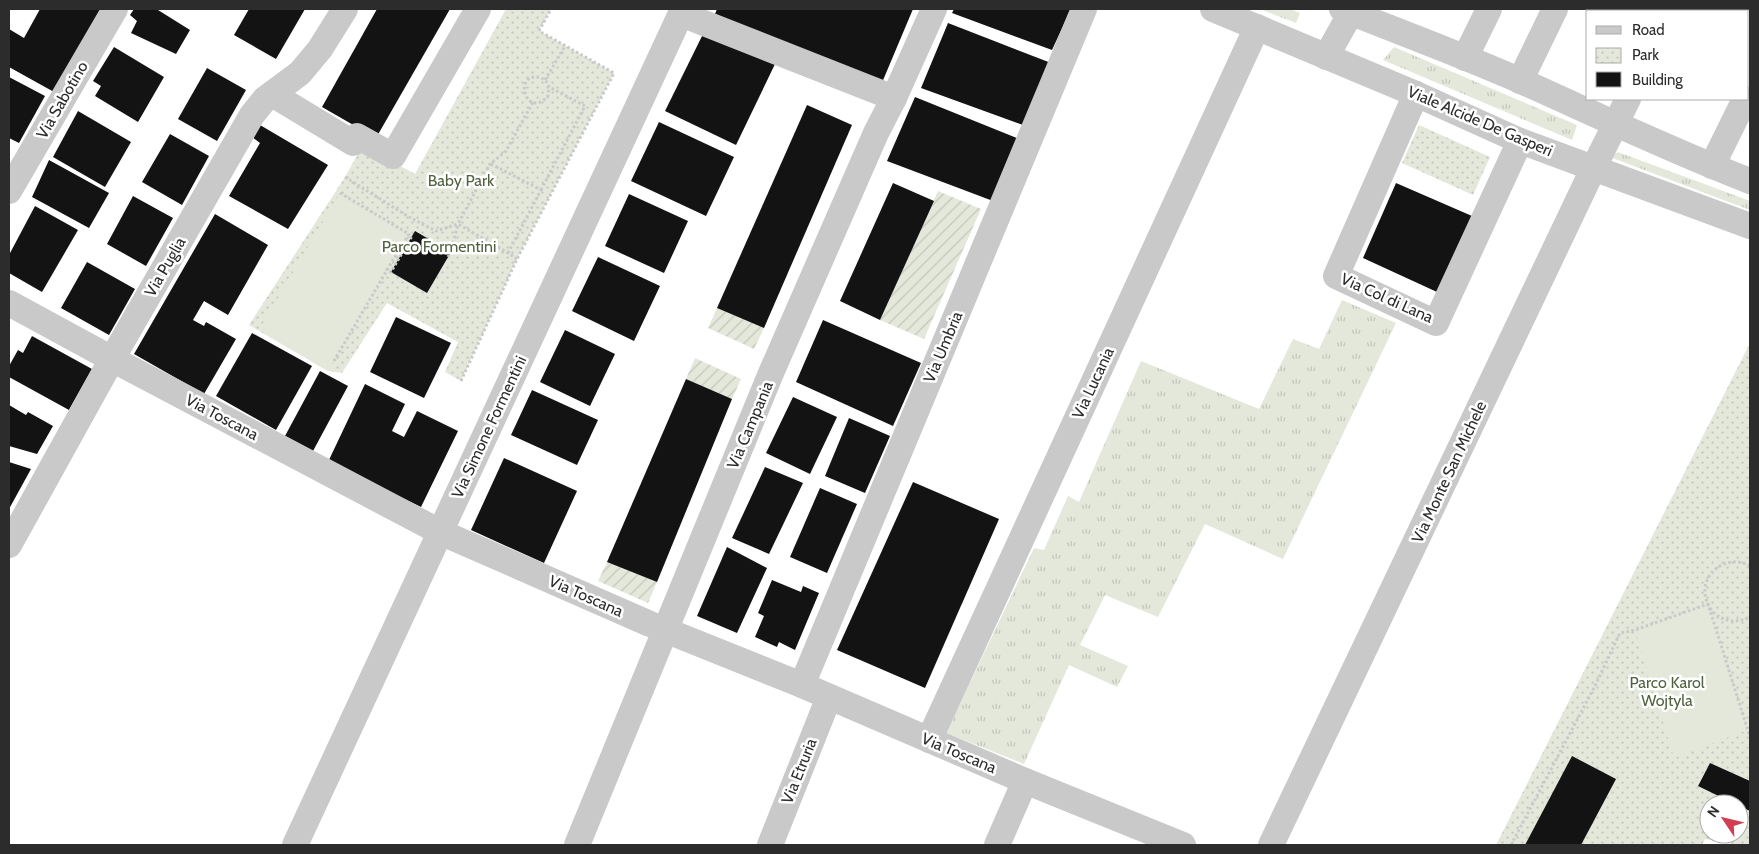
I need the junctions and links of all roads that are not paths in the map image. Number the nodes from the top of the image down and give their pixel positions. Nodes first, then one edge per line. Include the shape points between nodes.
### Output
1 (115, 9) edge
2 (345, 9) edge
3 (478, 9) edge
4 (934, 9) edge
5 (1084, 9) edge
6 (1213, 9) edge
7 (1489, 9) edge
8 (1555, 9) edge
9 (1349, 10) edge
10 (682, 11) edge
11 (1257, 27) junction
12 (1326, 57) junction
13 (1465, 58) junction
14 (1520, 81) junction
15 (272, 94) junction
16 (1416, 94) junction
17 (894, 98) junction
18 (1627, 100) edge
19 (1744, 100) edge
20 (1615, 124) junction
21 (1520, 141) junction
22 (1712, 166) junction
23 (1594, 167) junction
24 (1750, 181) edge
25 (9, 191) edge
26 (1750, 226) edge
27 (9, 303) edge
28 (112, 359) junction
29 (440, 532) junction
30 (9, 545) edge
31 (664, 630) junction
32 (802, 685) junction
33 (829, 697) junction
34 (929, 740) junction
35 (1025, 781) junction
36 (295, 845) edge
37 (577, 845) edge
38 (770, 845) edge
39 (997, 845) edge
40 (1183, 845) edge
41 (1271, 845) edge

1 - 25 street, Via Sabotino
2 - 15 street, Via Puglia via 300,73
3 - 15 street via 393,156 357,136 353,143
4 - 17 street, Via Campania
5 - 32 street, Via Umbria
6 - 11 street, Viale Alcide De Gasperi
7 - 13 street
8 - 14 street
9 - 12 street
9 - 13 street
10 - 17 street
10 - 29 street, Via Simone Formentini
11 - 12 street, Viale Alcide De Gasperi
11 - 34 street, Via Lucania
12 - 16 street, Viale Alcide De Gasperi
13 - 14 street
14 - 20 street
15 - 28 street, Via Puglia via 252,115
16 - 21 street, Viale Alcide De Gasperi
16 - 21 street, Via Col di Lana via 1336,276 1436,323
17 - 31 street, Via Campania via 771,373
18 - 20 street, Via Monte San Michele
19 - 22 street
20 - 22 street
20 - 23 street, Via Monte San Michele
21 - 23 street, Viale Alcide De Gasperi
22 - 24 street
23 - 26 street, Viale Alcide De Gasperi
23 - 41 street, Via Monte San Michele
27 - 28 street, Via Toscana
28 - 29 street, Via Toscana
28 - 30 street, Via Puglia
29 - 31 street, Via Toscana
29 - 36 street, Via Simone Formentini
31 - 32 street, Via Toscana
31 - 37 street, Via Campania
32 - 33 street, Via Toscana
33 - 34 street, Via Toscana
33 - 38 street, Via Etruria
34 - 35 street, Via Toscana
35 - 39 street
35 - 40 street, Via Toscana

